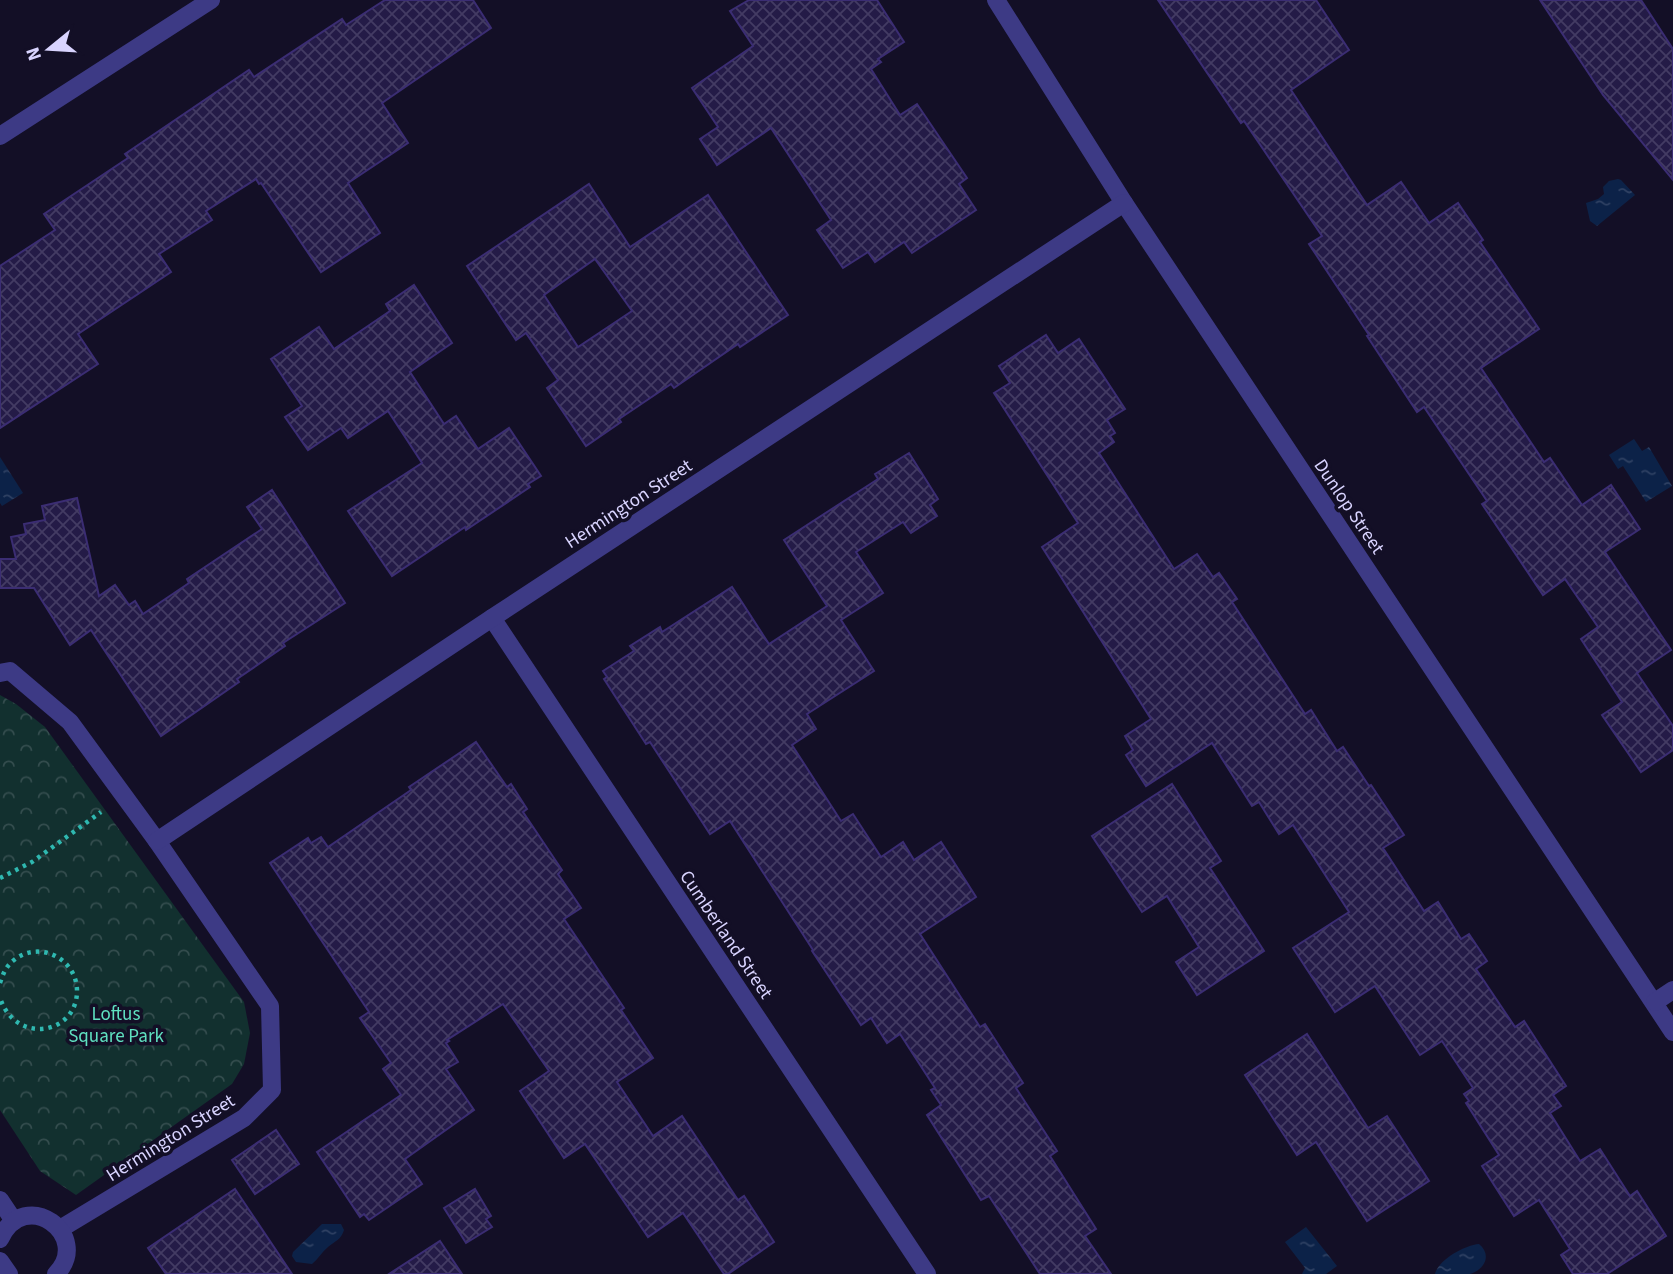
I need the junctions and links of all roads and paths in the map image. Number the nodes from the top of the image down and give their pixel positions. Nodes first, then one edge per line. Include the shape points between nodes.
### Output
1 (211, 0) edge
2 (996, 0) edge
3 (0, 136) edge
4 (1124, 203) junction
5 (492, 618) junction
6 (0, 673) edge
7 (123, 795) junction
8 (158, 841) junction
9 (0, 878) edge
10 (0, 980) edge
11 (1673, 990) edge
12 (0, 998) edge
13 (1655, 1002) junction
14 (1673, 1032) edge
15 (0, 1200) edge
16 (14, 1221) junction
17 (60, 1229) junction
18 (0, 1239) edge
19 (56, 1274) edge
20 (927, 1274) edge

1 - 3 street
2 - 4 street, Dunlop Street
4 - 5 street, Hermington Street
4 - 13 street, Dunlop Street
5 - 8 street, Hermington Street
5 - 20 street, Cumberland Street
6 - 7 street, Hermington Street via 10,671 70,722
7 - 8 street, Hermington Street
7 - 9 path via 33,862
8 - 17 street, Hermington Street via 270,1006 272,1090 244,1118
10 - 12 path via 12,961 23,954 47,952 69,967 77,991 68,1016 46,1029 20,1025
11 - 13 street
13 - 14 street, Dunlop Street
15 - 16 street
16 - 17 street via 44,1217
16 - 18 street
17 - 19 street via 66,1250

